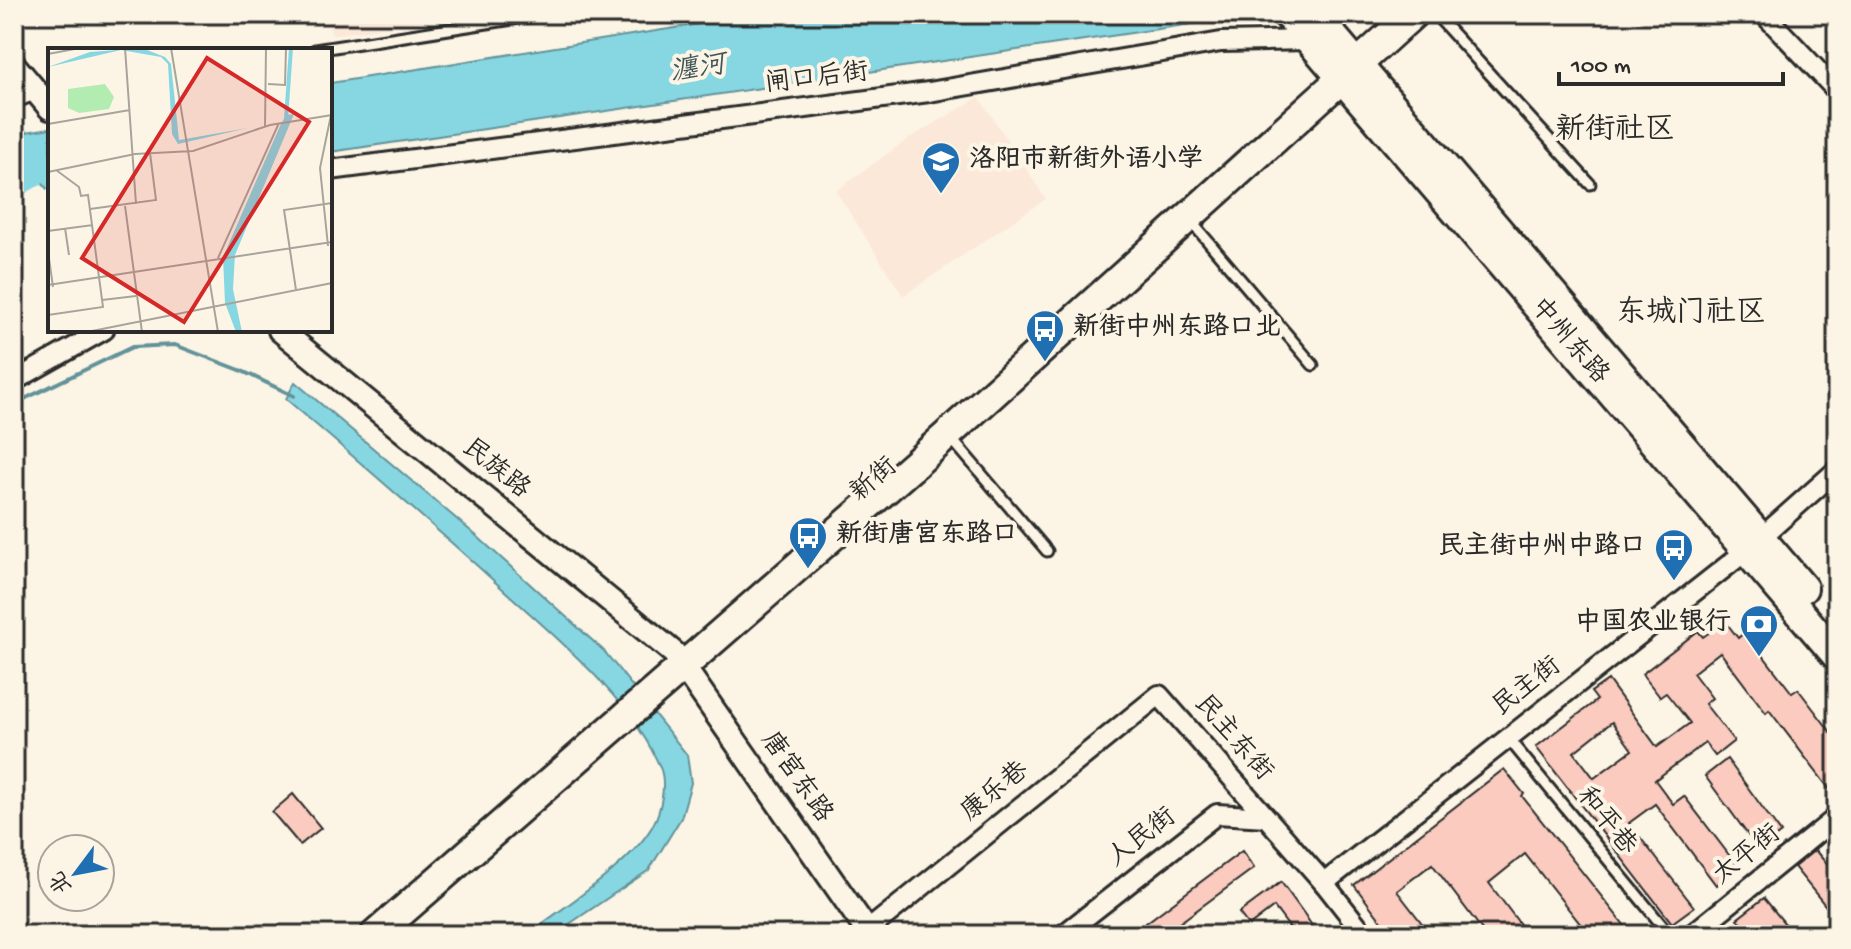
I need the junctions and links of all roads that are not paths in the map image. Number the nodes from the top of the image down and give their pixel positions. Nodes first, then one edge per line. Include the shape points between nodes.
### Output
1 (545, 14) edge
2 (1386, 14) edge
3 (1413, 14) edge
4 (1435, 14) edge
5 (1764, 14) edge
6 (1302, 24) edge
7 (328, 48) edge
8 (1344, 63) junction
9 (14, 65) edge
10 (1837, 91) edge
11 (46, 98) edge
12 (14, 103) edge
13 (332, 170) edge
14 (1590, 184) dead end
15 (1187, 217) junction
16 (100, 332) edge
17 (282, 332) edge
18 (1313, 365) dead end
19 (14, 381) edge
20 (947, 434) junction
21 (1837, 470) edge
22 (1754, 544) junction
23 (1047, 551) dead end
24 (1837, 629) edge
25 (1837, 656) edge
26 (678, 659) junction
27 (1159, 695) joint
28 (607, 722) junction
29 (1507, 737) junction
30 (1266, 817) junction
31 (1837, 817) edge
32 (1324, 883) junction
33 (868, 933) edge
34 (352, 935) edge
35 (375, 935) edge
36 (1063, 935) edge
37 (1365, 935) edge
38 (1670, 935) edge
39 (1691, 935) edge

1 - 7 lane
2 - 8 main road, 新街
3 - 8 main road
4 - 14 lane
5 - 10 street
6 - 8 main road, 中州东路
6 - 13 street, 闸口后街 via 929,92
8 - 15 main road, 新街
8 - 22 main road, 中州东路
8 - 26 main road, 新街
9 - 11 street
11 - 12 lane
15 - 18 lane
15 - 20 main road, 新街
16 - 19 street
17 - 26 street, 民族路
20 - 23 lane
20 - 26 main road, 新街
21 - 22 street, 民主街
22 - 24 main road, 中州东路
22 - 25 main road, 中州东路
22 - 29 street, 民主街
26 - 28 main road, 新街
26 - 33 street, 唐宫东路
27 - 30 street, 民主东街
27 - 33 street, 康乐巷
28 - 34 main road, 新街
28 - 35 main road, 新街
29 - 32 street, 民主街
29 - 38 lane, 和平巷
30 - 32 street, 民主东街
30 - 36 street, 人民街 via 1217,814
31 - 39 street, 太平街
32 - 37 street, 民主东街

